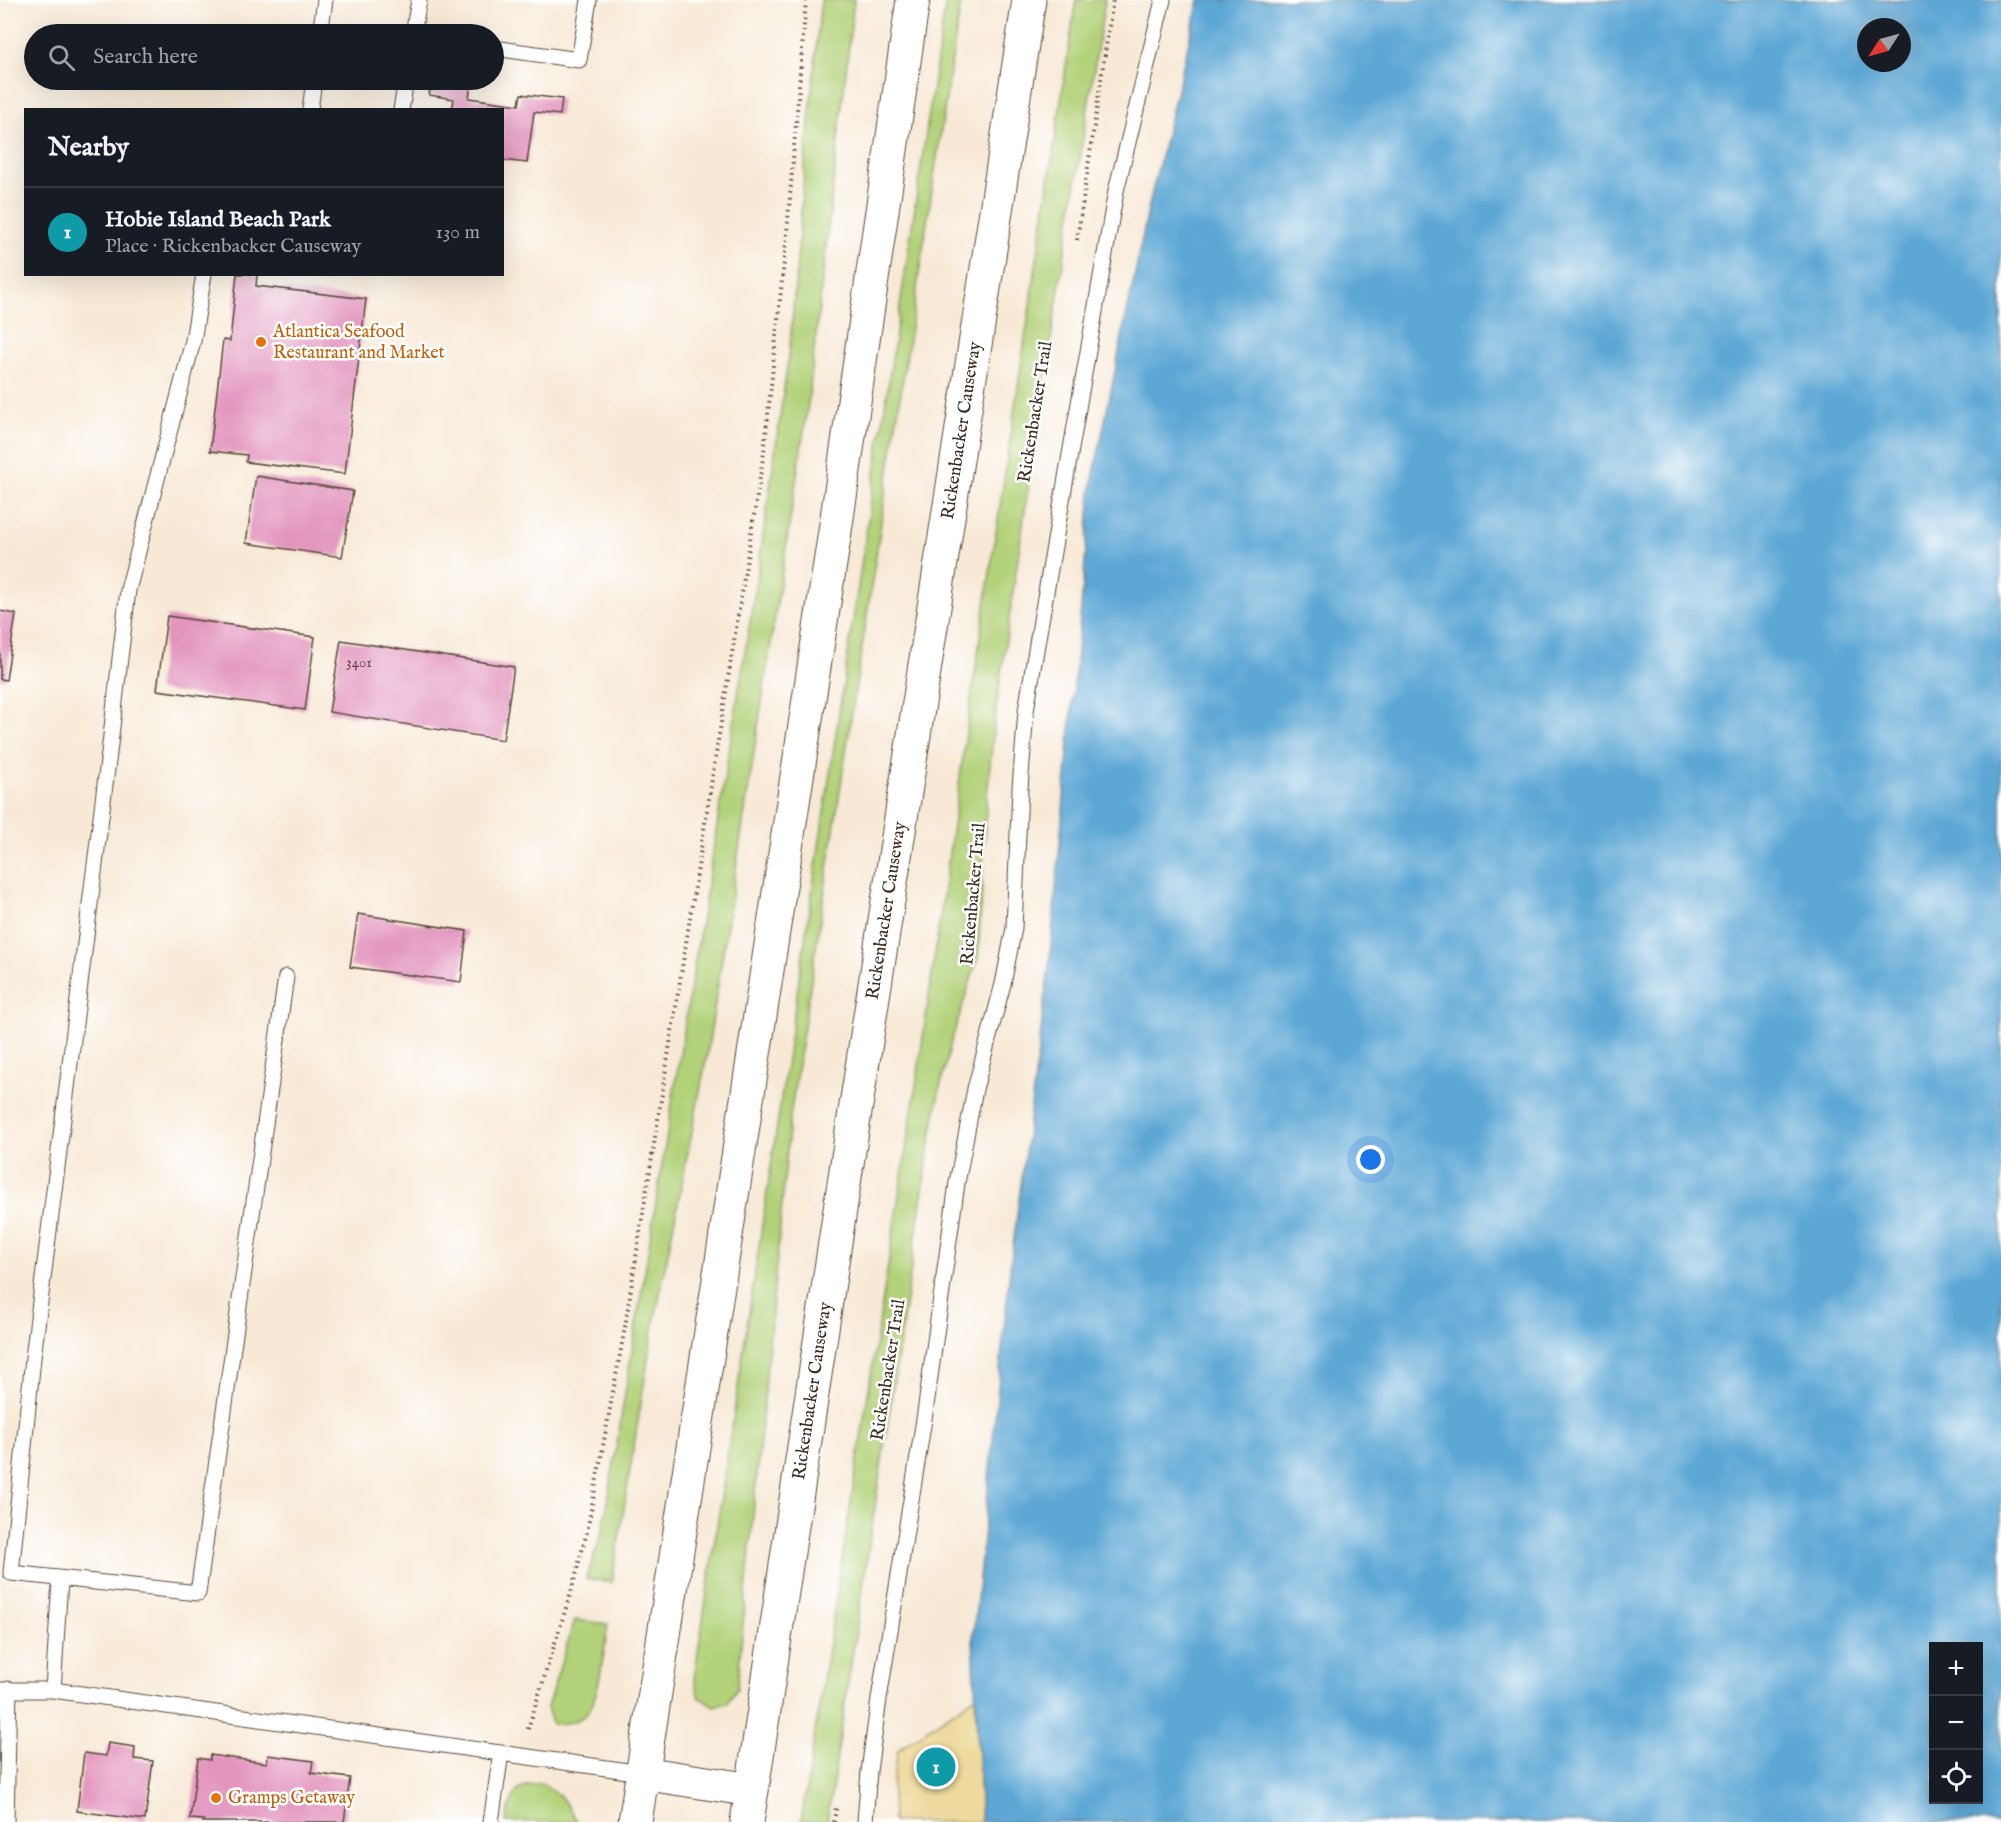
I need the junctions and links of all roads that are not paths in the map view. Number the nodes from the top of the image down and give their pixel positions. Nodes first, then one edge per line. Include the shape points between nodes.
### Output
1 (325, 0) edge
2 (419, 0) edge
3 (589, 0) edge
4 (913, 0) edge
5 (1029, 0) edge
6 (1163, 0) edge
7 (321, 24) edge
8 (415, 24) edge
9 (504, 49) edge
10 (313, 90) edge
11 (404, 90) edge
12 (310, 108) edge
13 (401, 108) edge
14 (204, 276) edge
15 (286, 976) dead end
16 (60, 1580) junction
17 (4, 1689) edge
18 (54, 1690) junction
19 (501, 1753) junction
20 (642, 1773) junction
21 (752, 1790) junction
22 (6, 1822) edge
23 (491, 1822) edge
24 (635, 1822) edge
25 (747, 1822) edge
26 (866, 1822) edge

1 - 7 lane
2 - 8 lane
3 - 9 lane via 579,60
4 - 20 main road via 834,538
5 - 21 main road, Rickenbacker Causeway
6 - 26 lane via 1116,191 1026,711 1014,928 972,1099 957,1183 879,1699
10 - 12 lane
11 - 13 lane
14 - 16 lane via 193,341 128,590 33,1358 11,1573
15 - 16 lane via 198,1593
16 - 18 lane
17 - 18 lane
17 - 22 lane
18 - 19 lane
19 - 20 lane
19 - 23 lane
20 - 21 main road
20 - 24 main road
21 - 25 main road, Rickenbacker Causeway

